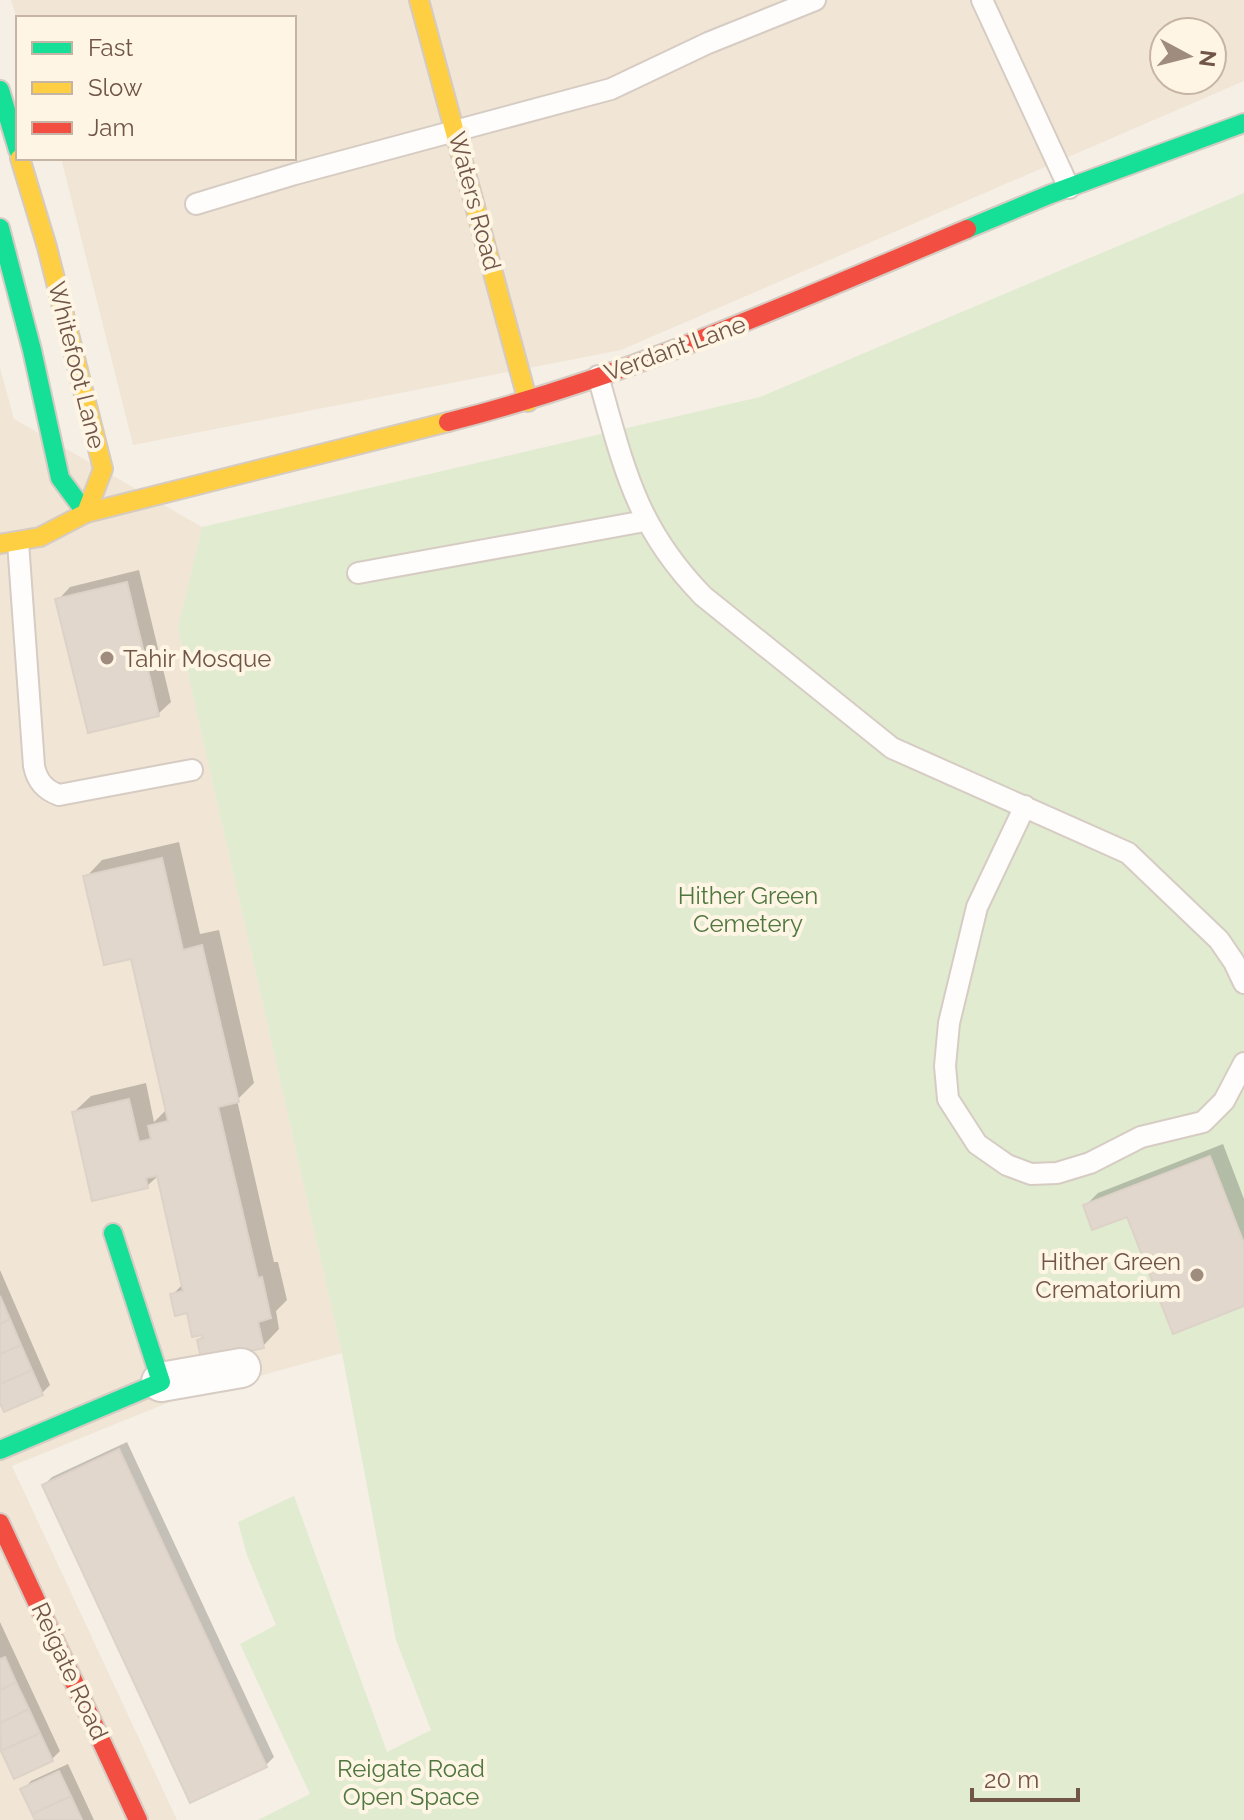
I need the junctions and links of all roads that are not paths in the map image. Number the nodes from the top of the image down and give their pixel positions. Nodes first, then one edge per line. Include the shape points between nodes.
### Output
1 (419, 0) edge
2 (815, 0) edge
3 (982, 0) edge
4 (0, 90) edge
5 (1244, 123) edge
6 (457, 132) junction
7 (16, 143) edge
8 (21, 160) edge
9 (1069, 188) junction
10 (196, 204) dead end
11 (0, 228) edge
12 (5, 264) edge
13 (598, 376) junction
14 (528, 402) junction
15 (50, 509) dead end
16 (86, 513) junction
17 (645, 521) junction
18 (9, 543) edge
19 (358, 573) dead end
20 (192, 770) dead end
21 (1025, 806) junction
22 (1244, 983) edge
23 (1244, 1063) edge
24 (113, 1233) dead end
25 (241, 1368) dead end
26 (161, 1382) junction
27 (0, 1450) edge
28 (0, 1523) edge
29 (138, 1820) edge

1 - 6 street, Waters Road
2 - 6 lane via 611,89
3 - 9 lane
4 - 7 street
5 - 9 street, Verdant Lane
6 - 10 lane
6 - 14 street, Waters Road
8 - 16 street, Whitefoot Lane via 103,469
9 - 13 street, Verdant Lane via 689,345
11 - 12 street, Whitefoot Lane
12 - 16 street, Whitefoot Lane via 32,350 60,478
13 - 14 street, Verdant Lane
13 - 17 lane
14 - 16 street, Verdant Lane
15 - 16 street
16 - 18 street via 40,537
17 - 19 lane
17 - 21 lane via 703,596 892,748
18 - 20 lane via 34,766 42,783 59,795
21 - 22 lane via 1128,853 1219,940
21 - 23 lane via 977,907 949,1023 948,1099 977,1144 1031,1174 1090,1163 1141,1137 1203,1122 1224,1101
24 - 26 street
25 - 26 street
26 - 27 street
28 - 29 street, Reigate Road

